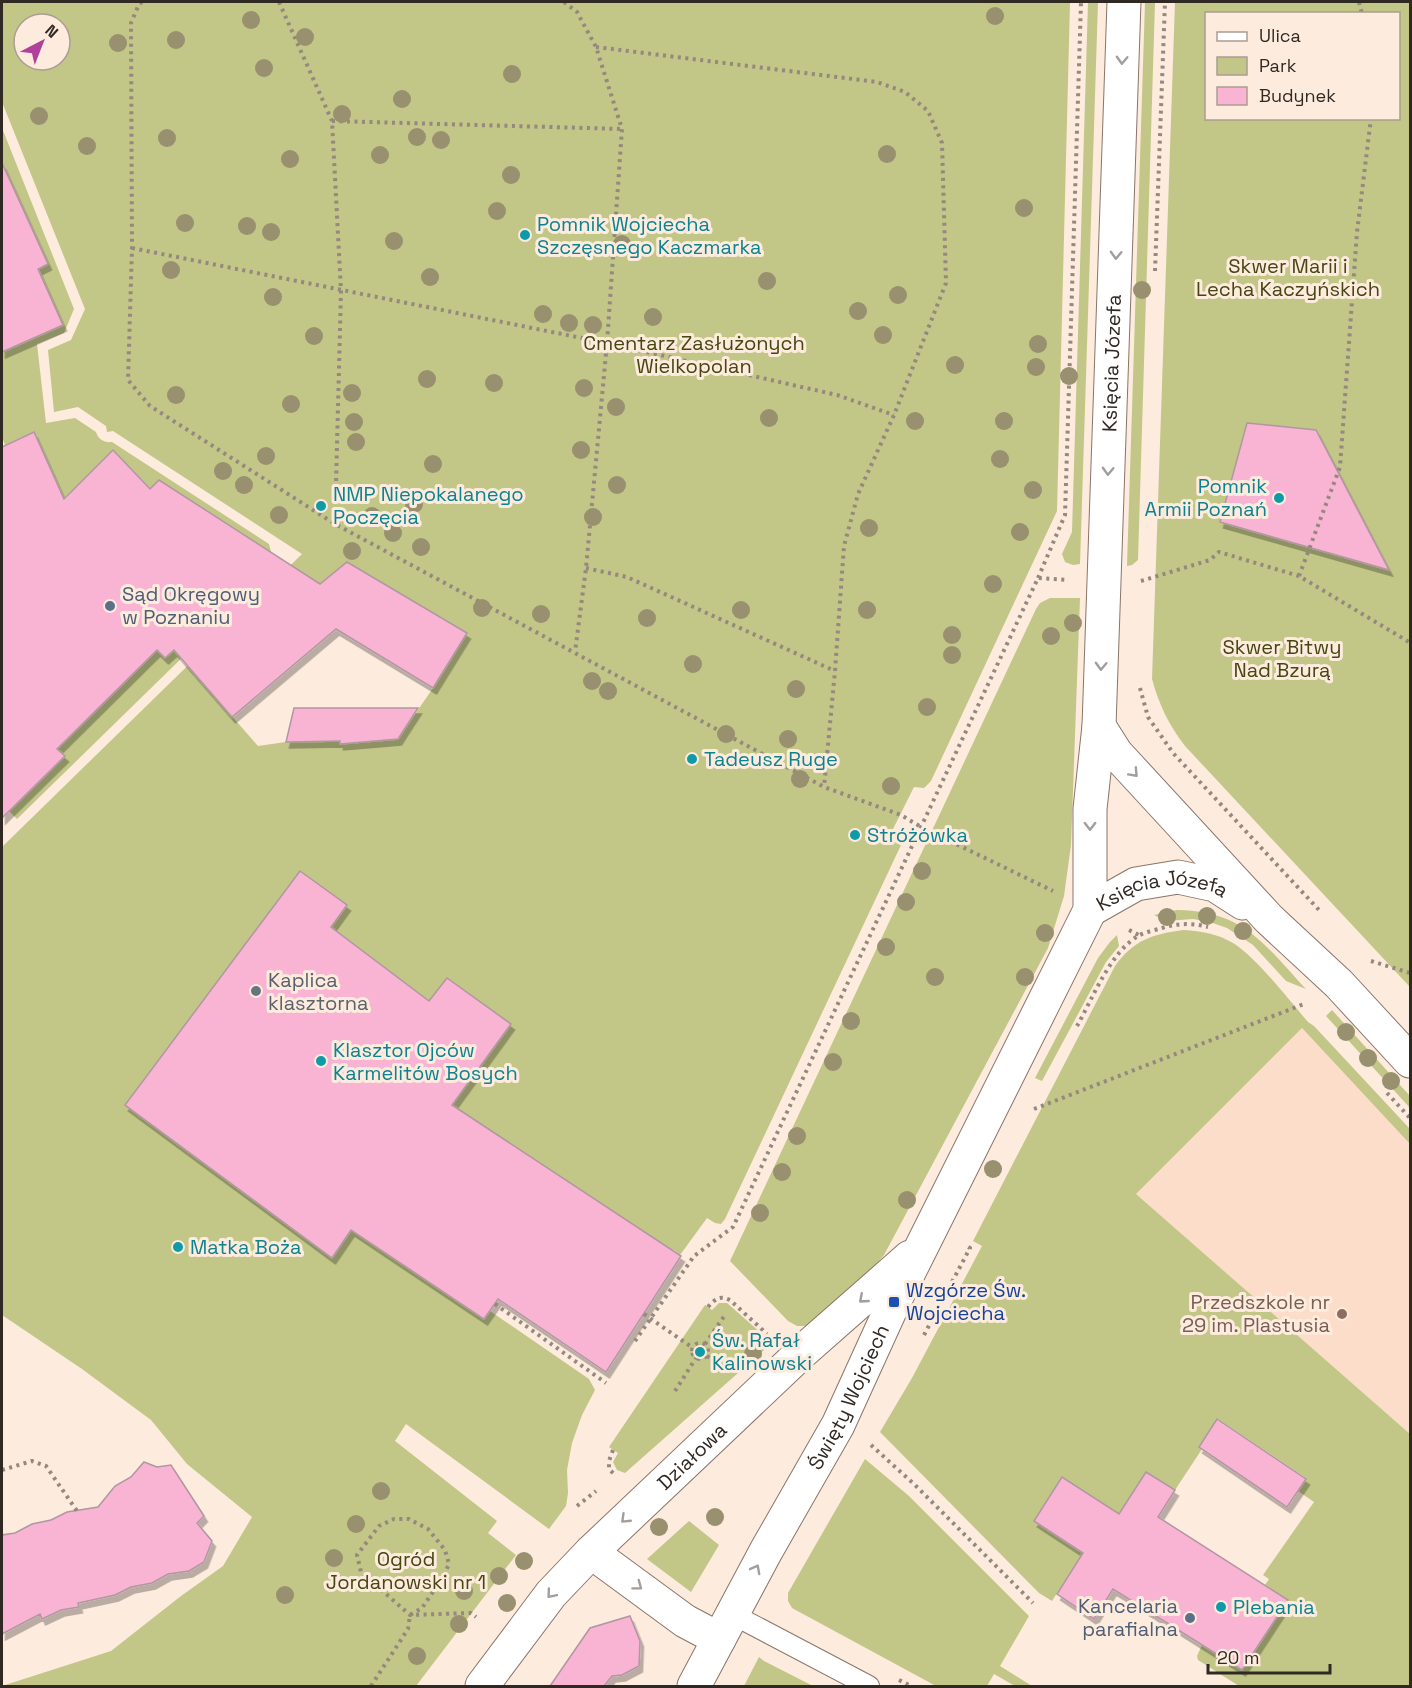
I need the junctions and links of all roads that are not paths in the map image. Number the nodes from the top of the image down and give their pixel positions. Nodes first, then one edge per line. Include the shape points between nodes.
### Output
1 (1124, 2) edge
2 (1099, 726) junction
3 (1090, 910) junction
4 (1269, 919) junction
5 (1410, 1061) edge
6 (922, 1246) junction
7 (591, 1551) junction
8 (725, 1626) junction
9 (482, 1686) edge
10 (694, 1686) edge
11 (869, 1686) edge

1 -> 2 street, Księcia Józefa
2 -> 3 street, Księcia Józefa via 1090,809
2 -> 4 street, Księcia Józefa via 1116,753
3 - 4 street, Księcia Józefa via 1136,884 1178,877 1215,885
3 - 6 street, Święty Wojciech
4 - 5 street, Księcia Józefa via 1339,984
6 -> 7 street, Działowa via 802,1352
8 -> 6 street, Święty Wojciech via 838,1425
7 -> 8 street via 685,1621
7 -> 9 street, Działowa via 550,1594
8 - 10 street, Święty Wojciech
8 - 11 lane

